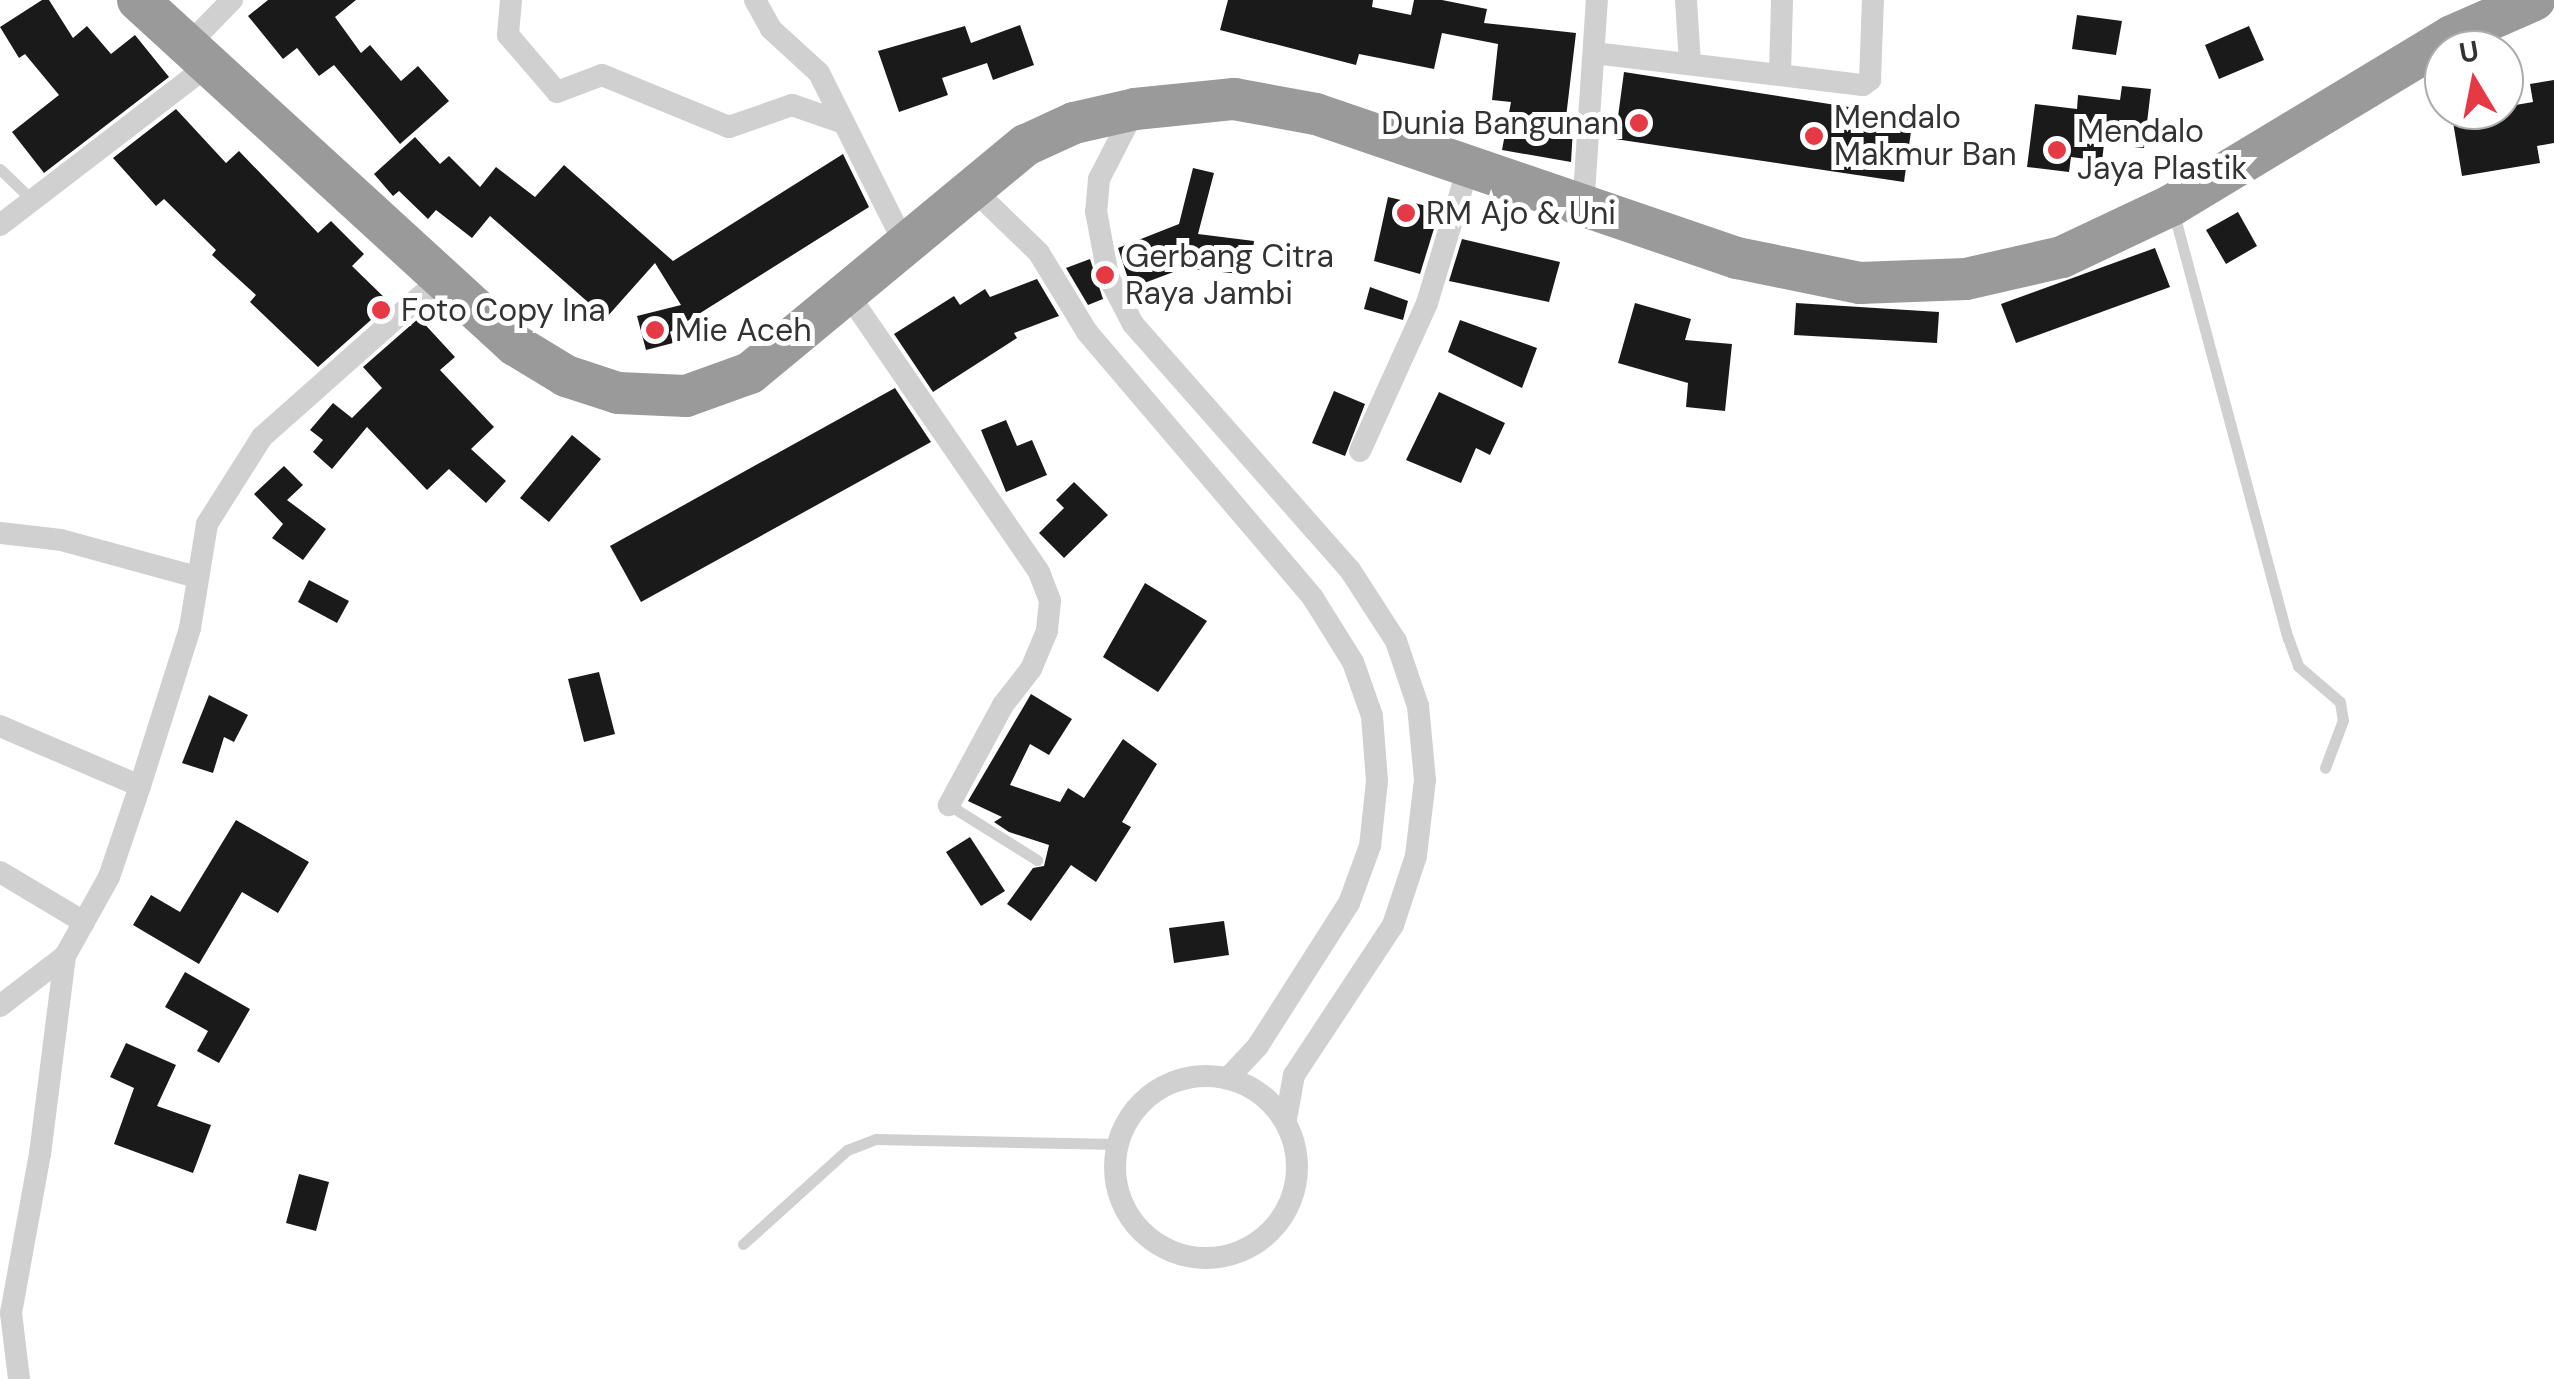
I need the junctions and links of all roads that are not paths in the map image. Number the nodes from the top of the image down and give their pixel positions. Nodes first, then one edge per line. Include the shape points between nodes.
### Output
1 (138, 0) edge
2 (232, 0) edge
3 (511, 0) edge
4 (755, 0) edge
5 (1596, 0) edge
6 (1686, 0) edge
7 (1782, 0) edge
8 (1873, 0) edge
9 (2534, 0) edge
10 (1594, 53) junction
11 (196, 57) junction
12 (1690, 64) junction
13 (1780, 74) junction
14 (1135, 109) junction
15 (840, 122) junction
16 (1468, 168) junction
17 (0, 169) edge
18 (972, 188) junction
19 (32, 200) junction
20 (2172, 205) junction
21 (1583, 208) junction
22 (0, 225) edge
23 (903, 241) junction
24 (439, 280) junction
25 (848, 294) junction
26 (1360, 451) dead end
27 (0, 533) edge
28 (196, 577) junction
29 (0, 726) edge
30 (2326, 768) dead end
31 (140, 786) junction
32 (949, 804) joint
33 (1037, 860) dead end
34 (0, 872) edge
35 (84, 922) junction
36 (65, 956) junction
37 (0, 1006) edge
38 (1229, 1077) junction
39 (1286, 1120) junction
40 (1116, 1144) junction
41 (744, 1244) dead end
42 (19, 1379) edge

1 - 11 highway
2 - 11 street
3 - 15 street via 508,34 557,92 602,75 729,128 792,106
4 - 15 street via 771,29 819,73
5 - 10 street
6 - 12 street
7 - 13 street
8 - 13 street via 1867,84
9 - 20 highway via 2452,36
10 - 12 street
10 - 21 street
11 - 19 street
11 - 24 highway
12 - 13 street
14 - 16 highway via 1234,99 1316,114
14 - 18 highway via 1074,122 1026,145
14 - 39 street via 1099,179 1096,212 1108,276 1133,324 1350,570 1396,641 1418,706 1424,780 1416,856 1393,925 1294,1076
15 - 23 street
16 - 21 highway
16 - 26 street via 1427,303
17 - 19 lane
18 - 23 highway
18 - 38 street via 1038,253 1087,332 1313,598 1353,662 1372,716 1377,780 1370,846 1349,902 1258,1046
19 - 22 street
20 - 21 highway via 2062,256 1966,279 1860,283 1737,258
20 - 30 lane via 2288,638 2298,666 2340,702 2343,720
23 - 25 highway
24 - 25 highway via 515,345 566,376 618,393 686,396 750,373
24 - 28 street via 262,437 218,500
25 - 32 street via 1039,572 1050,600 1047,631 1031,669 1002,705
27 - 28 street via 61,540
28 - 31 street via 190,628
29 - 31 street
31 - 35 street via 110,877
32 - 33 lane
34 - 35 street
35 - 36 street
36 - 37 street
36 - 42 street via 11,1313
38 - 39 street via 1262,1092
38 - 40 street via 1193,1076 1159,1088 1132,1112
39 - 40 street via 1298,1153 1296,1189 1281,1222 1254,1246 1220,1258 1184,1256 1151,1240 1126,1214 1114,1180
40 - 41 lane via 876,1139 847,1150

